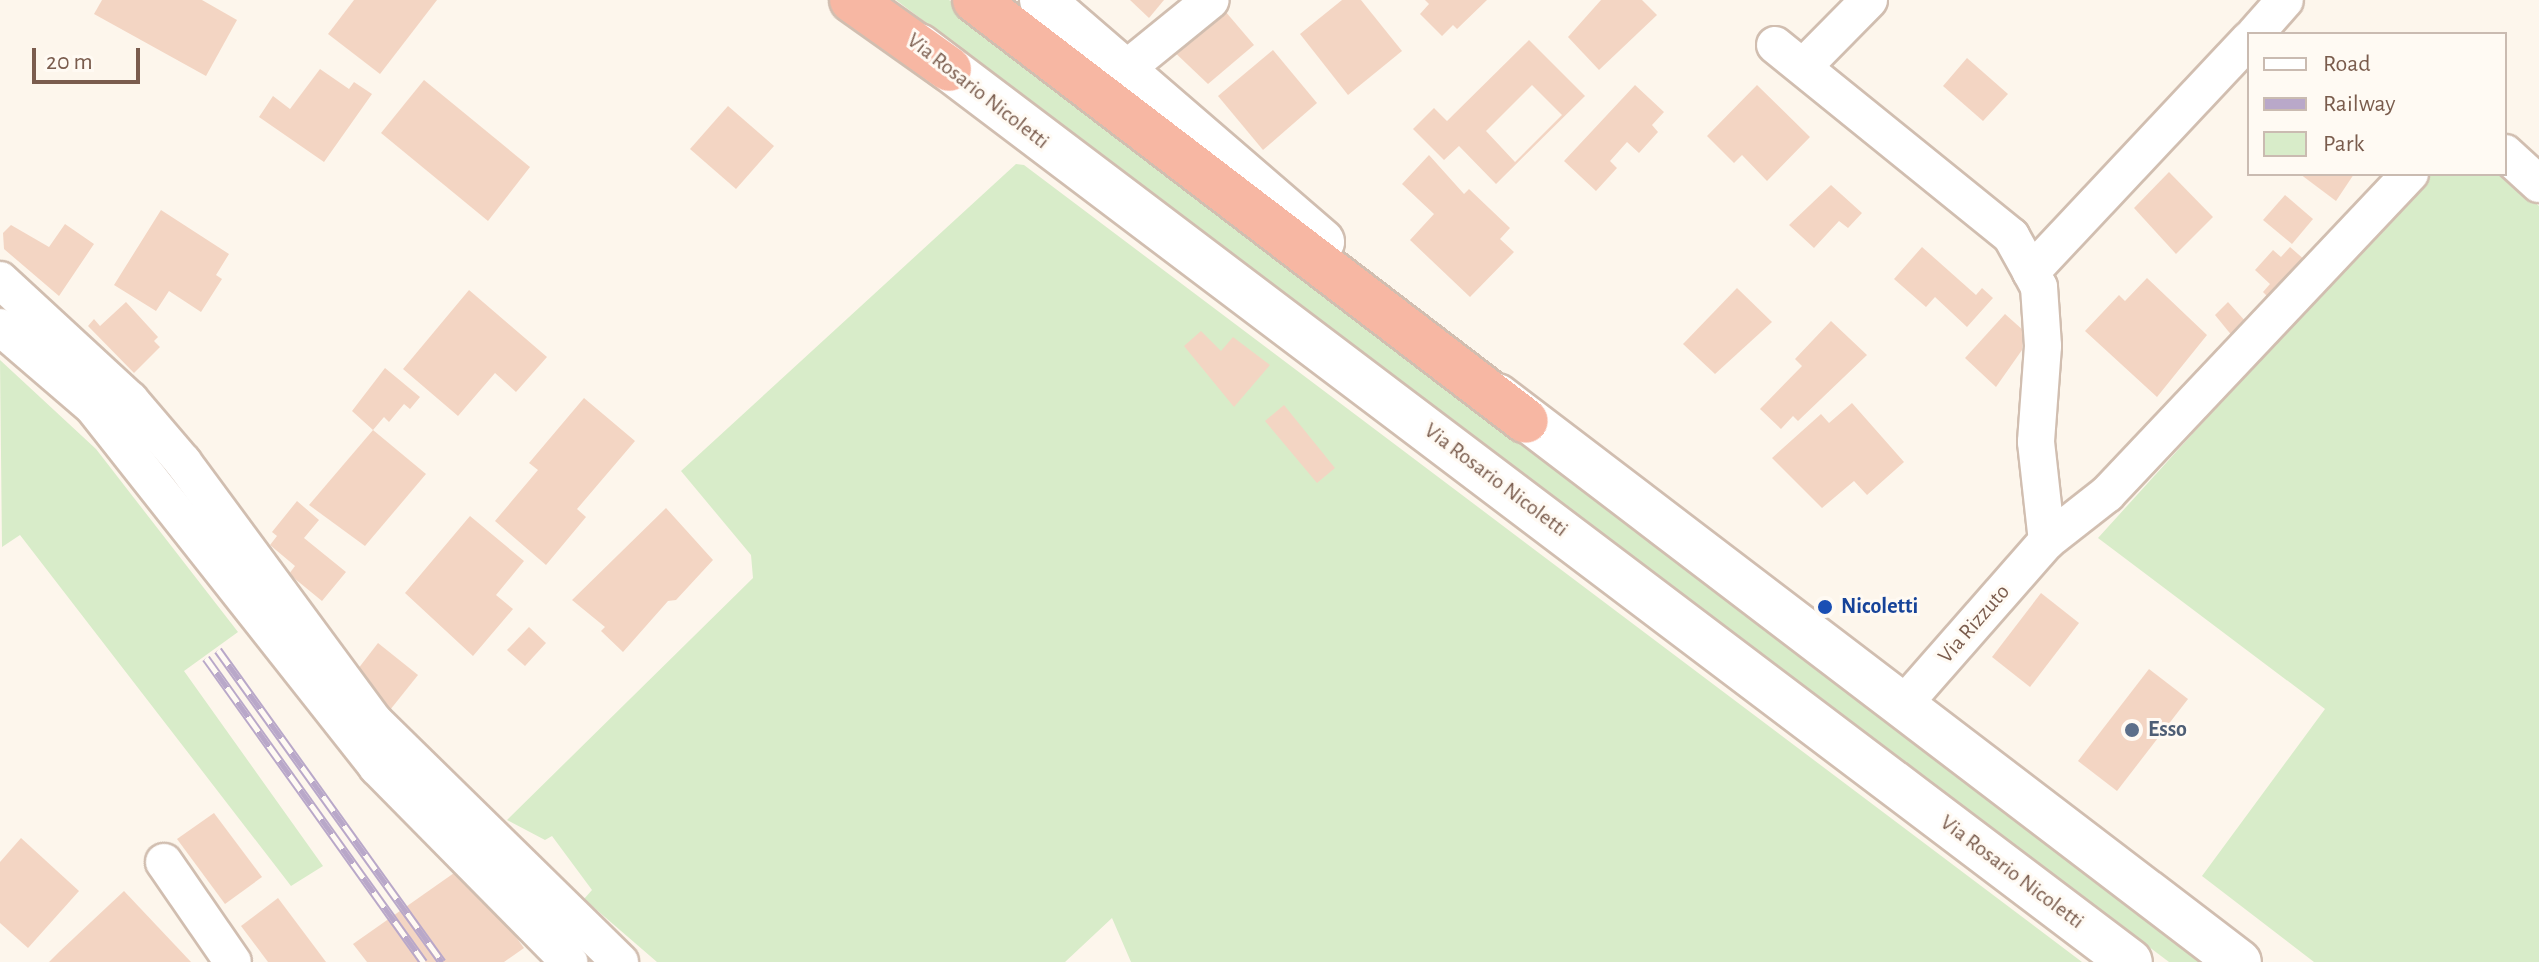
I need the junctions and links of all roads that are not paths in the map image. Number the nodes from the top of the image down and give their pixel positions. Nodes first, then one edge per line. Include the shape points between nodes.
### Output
1 (852, 0) edge
2 (861, 0) edge
3 (975, 0) edge
4 (1042, 0) edge
5 (1211, 0) edge
6 (1869, 0) edge
7 (2285, 0) edge
8 (2257, 32) edge
9 (2247, 42) edge
10 (949, 69) junction
11 (1126, 69) junction
12 (2507, 155) edge
13 (2408, 176) edge
14 (2539, 184) edge
15 (2031, 272) junction
16 (0, 280) edge
17 (0, 327) edge
18 (1526, 421) junction
19 (2047, 541) junction
20 (1902, 706) junction
21 (164, 862) dead end
22 (233, 962) edge
23 (569, 962) edge
24 (620, 962) edge
25 (2130, 962) edge
26 (2239, 962) edge

1 - 10 highway
2 - 10 main road, Via Rosario Nicoletti
3 - 18 highway
4 - 11 main road
5 - 11 street
6 - 15 street via 1789,56 2011,236
7 - 8 street
9 - 15 street
10 - 25 main road, Via Rosario Nicoletti
11 - 18 main road
12 - 14 street
13 - 19 street, Via Rizzuto via 2107,494
15 - 19 street via 2039,287 2042,332 2036,442
16 - 24 street via 130,400 175,452 375,722
17 - 23 street via 93,407 377,767
18 - 20 main road
19 - 20 street, Via Rizzuto
20 - 26 main road
21 - 22 street

